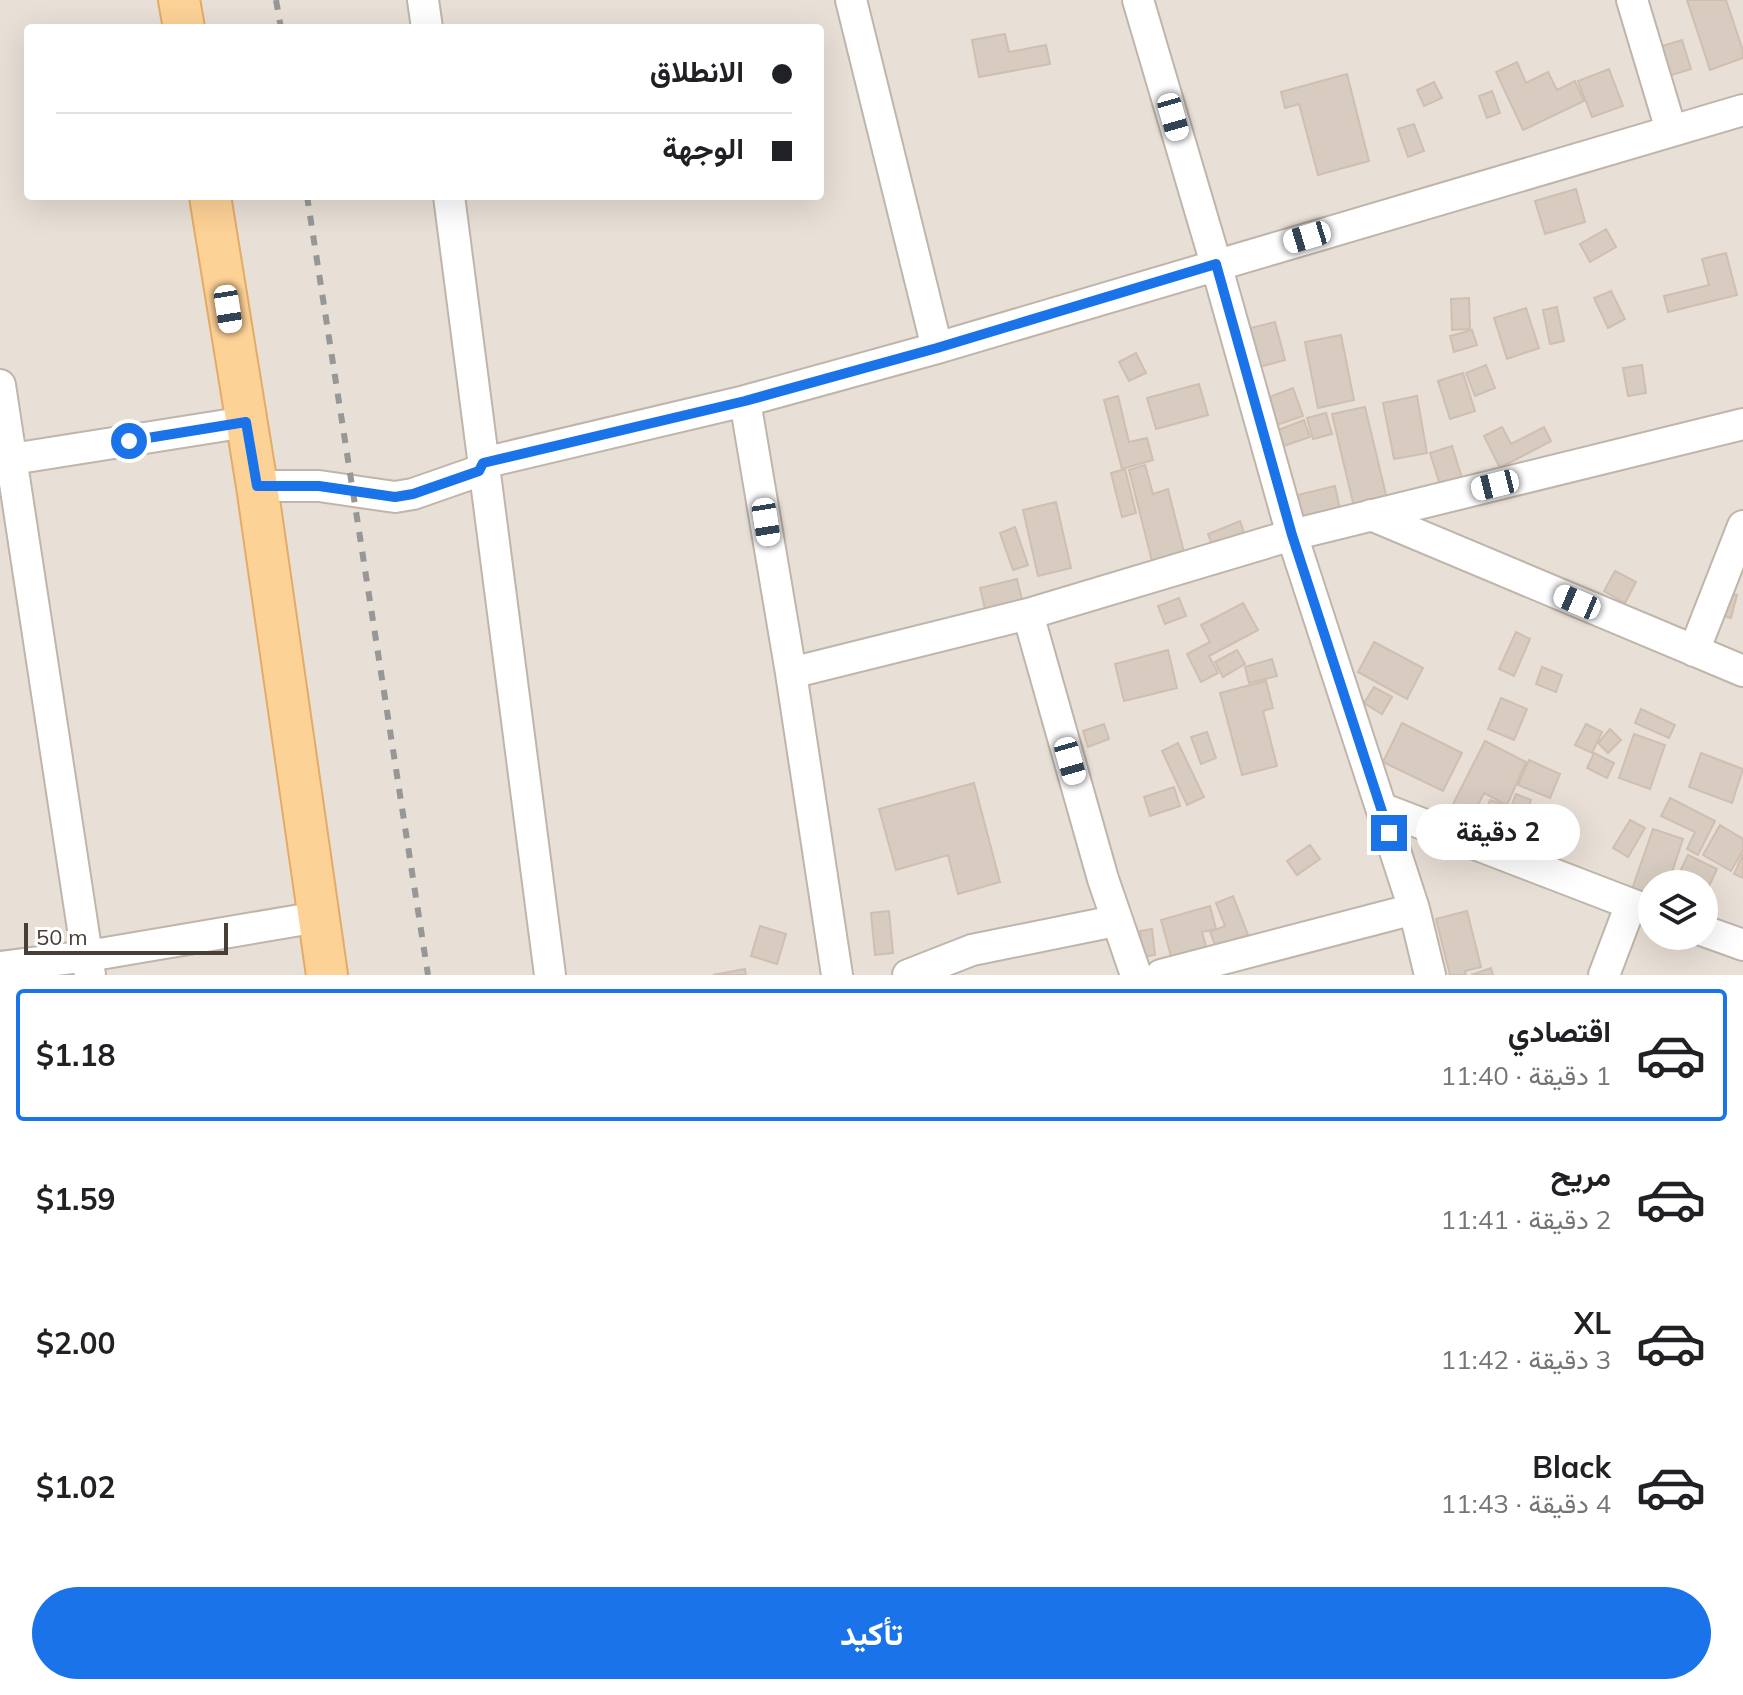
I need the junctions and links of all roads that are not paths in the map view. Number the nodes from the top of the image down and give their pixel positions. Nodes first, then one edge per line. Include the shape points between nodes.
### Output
1 (179, 0) edge
2 (423, 0) edge
3 (851, 0) edge
4 (1138, 0) edge
5 (1632, 0) edge
6 (183, 24) edge
7 (426, 24) edge
8 (1743, 110) edge
9 (1671, 130) junction
10 (211, 200) edge
11 (450, 200) edge
12 (1216, 264) junction
13 (937, 348) junction
14 (0, 385) edge
15 (745, 401) junction
16 (246, 422) junction
17 (1743, 424) edge
18 (6, 460) edge
19 (483, 463) junction
20 (257, 486) junction
21 (1371, 515) junction
22 (1743, 526) edge
23 (1292, 535) junction
24 (1028, 614) junction
25 (1694, 651) junction
26 (1743, 671) edge
27 (791, 673) junction
28 (1381, 808) junction
29 (1638, 907) edge
30 (1414, 909) junction
31 (1638, 913) edge
32 (318, 917) junction
33 (1115, 921) junction
34 (1718, 936) edge
35 (1743, 945) edge
36 (89, 966) edge
37 (0, 967) edge
38 (944, 968) edge
39 (327, 975) edge
40 (550, 975) edge
41 (837, 975) edge
42 (908, 975) edge
43 (1136, 975) edge
44 (1161, 975) edge
45 (1430, 975) edge
46 (1604, 975) edge

1 - 6 main road
2 - 7 street
3 - 13 street
4 - 12 street
5 - 9 street
8 - 9 street
9 - 12 street
10 - 16 main road
11 - 19 street
12 - 13 street
12 - 23 street
13 - 15 street
14 - 18 street
15 - 19 street
15 - 27 street
16 - 18 street
16 - 20 main road
17 - 21 street
18 - 36 street
19 - 20 street via 479,471 395,497 319,486
19 - 40 street
20 - 32 main road
21 - 23 street
21 - 25 street
22 - 25 street
23 - 24 street
23 - 28 street
24 - 27 street
24 - 33 street
25 - 26 street
27 - 41 street
28 - 29 street
28 - 30 street
30 - 44 street
30 - 45 street
31 - 46 street
32 - 36 street
32 - 39 main road
33 - 38 street via 972,950
33 - 43 street
34 - 35 street
36 - 37 street
38 - 42 street

